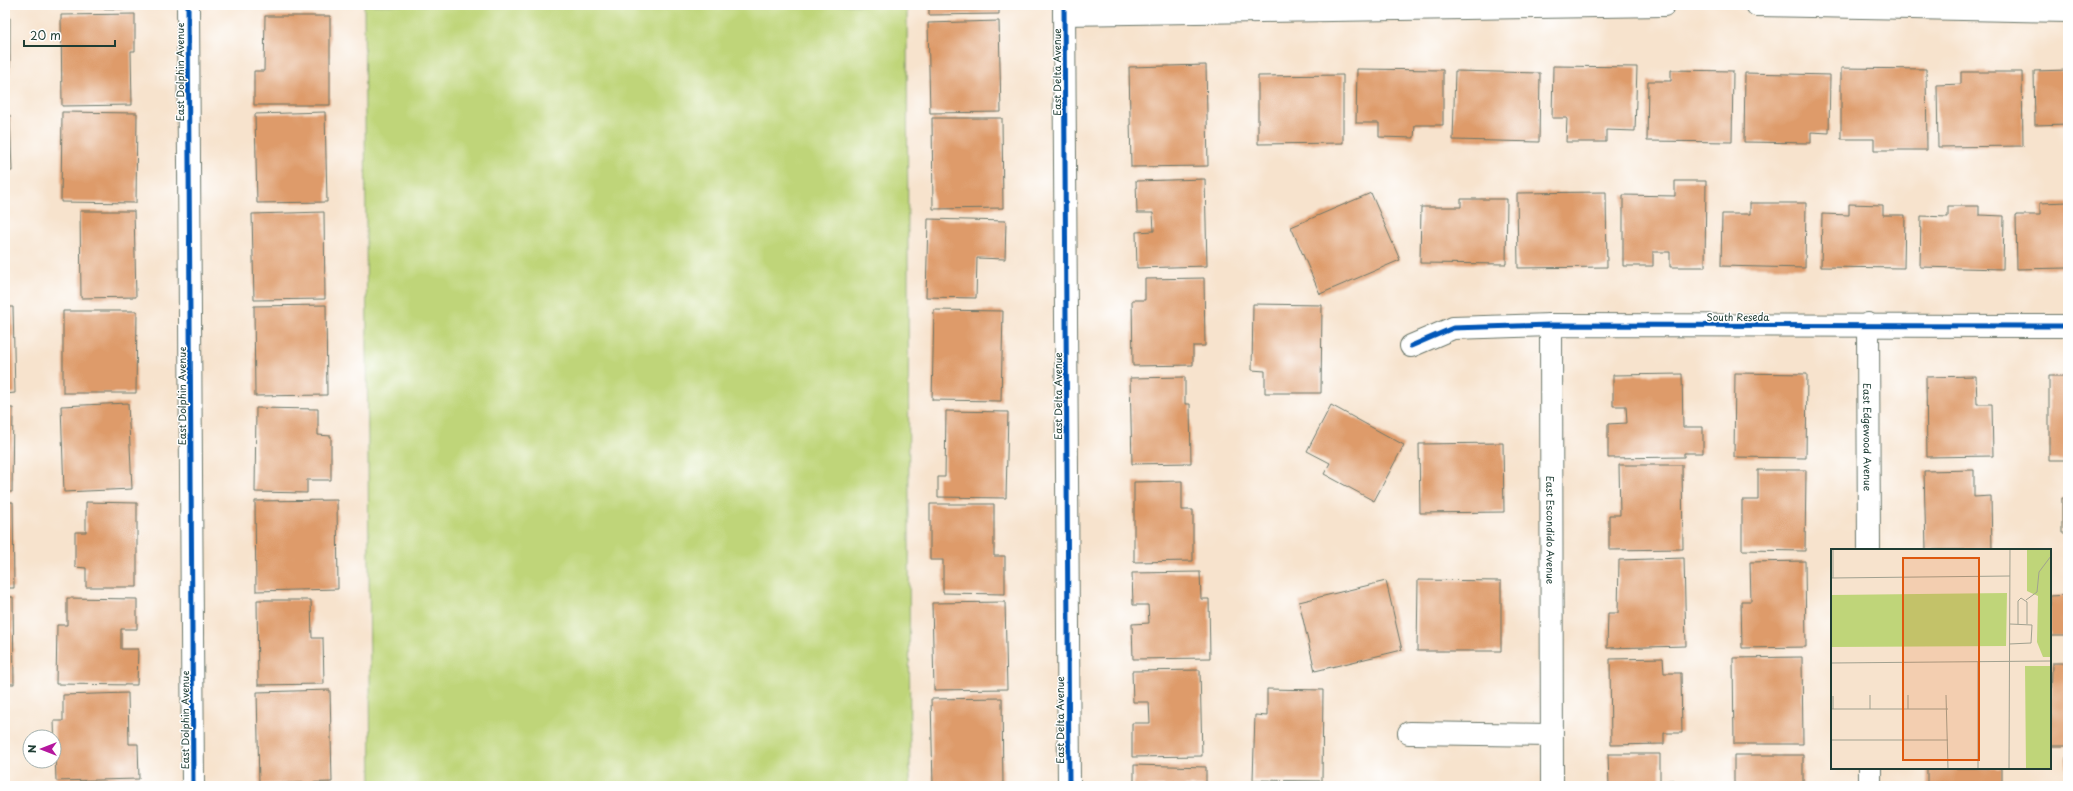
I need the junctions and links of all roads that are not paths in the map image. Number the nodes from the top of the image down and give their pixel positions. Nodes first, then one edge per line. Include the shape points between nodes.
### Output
1 (188, 5) edge
2 (1664, 5) edge
3 (1756, 5) edge
4 (1064, 9) edge
5 (2068, 11) edge
6 (1868, 324) junction
7 (1551, 325) junction
8 (2068, 326) edge
9 (1411, 346) dead end
10 (1869, 549) edge
11 (1409, 733) dead end
12 (1551, 735) junction
13 (1870, 769) edge
14 (193, 786) edge
15 (1069, 786) edge
16 (1552, 786) edge
17 (1870, 786) edge

1 - 14 street, East Dolphin Avenue
2 - 4 street
3 - 5 street
4 - 15 street, East Delta Avenue
6 - 7 street, South Reseda
6 - 8 street, South Reseda
6 - 10 street, East Edgewood Avenue
7 - 9 street, South Reseda via 1453,328
7 - 12 street, East Escondido Avenue
11 - 12 street
12 - 16 street, East Escondido Avenue
13 - 17 street

